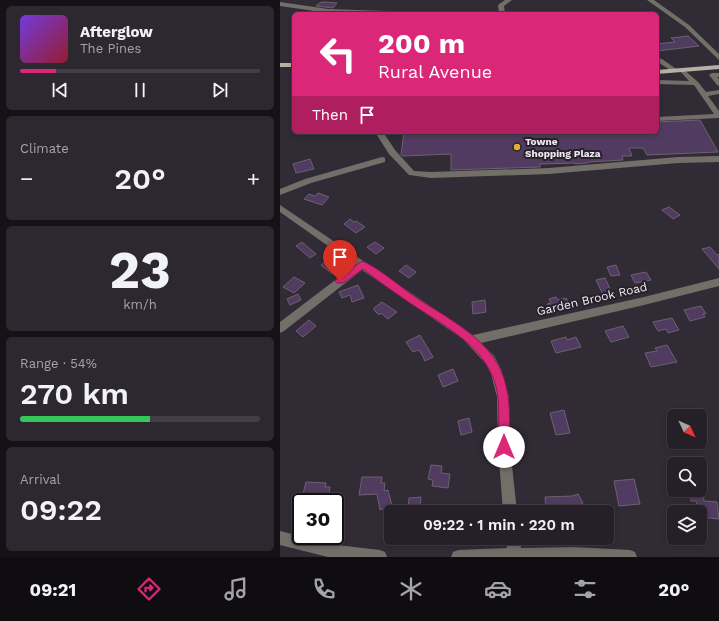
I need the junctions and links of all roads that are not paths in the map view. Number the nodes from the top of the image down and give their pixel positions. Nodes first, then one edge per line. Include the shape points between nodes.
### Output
1 (509, 0) edge
2 (650, 0) edge
3 (280, 4) edge
4 (358, 12) edge
5 (502, 12) edge
6 (719, 58) edge
7 (659, 60) edge
8 (292, 65) edge
9 (280, 66) edge
10 (719, 67) edge
11 (699, 69) junction
12 (679, 70) junction
13 (659, 72) edge
14 (719, 75) edge
15 (659, 82) edge
16 (696, 83) junction
17 (719, 84) edge
18 (719, 92) edge
19 (704, 94) junction
20 (719, 116) edge
21 (659, 118) edge
22 (380, 134) edge
23 (719, 158) edge
24 (382, 160) dead end
25 (280, 192) edge
26 (280, 208) edge
27 (362, 265) junction
28 (719, 282) edge
29 (280, 328) edge
30 (471, 340) junction
31 (509, 505) edge
32 (280, 538) edge
33 (514, 545) edge
34 (515, 556) edge
35 (574, 556) edge
36 (380, 557) edge
37 (458, 557) edge
38 (630, 557) edge

1 - 5 street via 501,5
2 - 6 street via 687,26
3 - 4 street via 328,11
7 - 12 street
8 - 9 main road
10 - 11 main road
11 - 12 main road
11 - 16 street
12 - 13 main road
12 - 16 street
14 - 17 street via 712,76
15 - 16 street
16 - 19 street
18 - 19 street
19 - 20 street
20 - 21 street
22 - 23 street via 392,152 412,173 431,175
24 - 25 street via 308,181
26 - 27 street
27 - 29 street
27 - 30 street
28 - 30 street, Garden Brook Road
30 - 31 street via 490,360 501,384
32 - 36 street via 337,552
33 - 34 street
34 - 35 street
34 - 37 street
35 - 38 street

